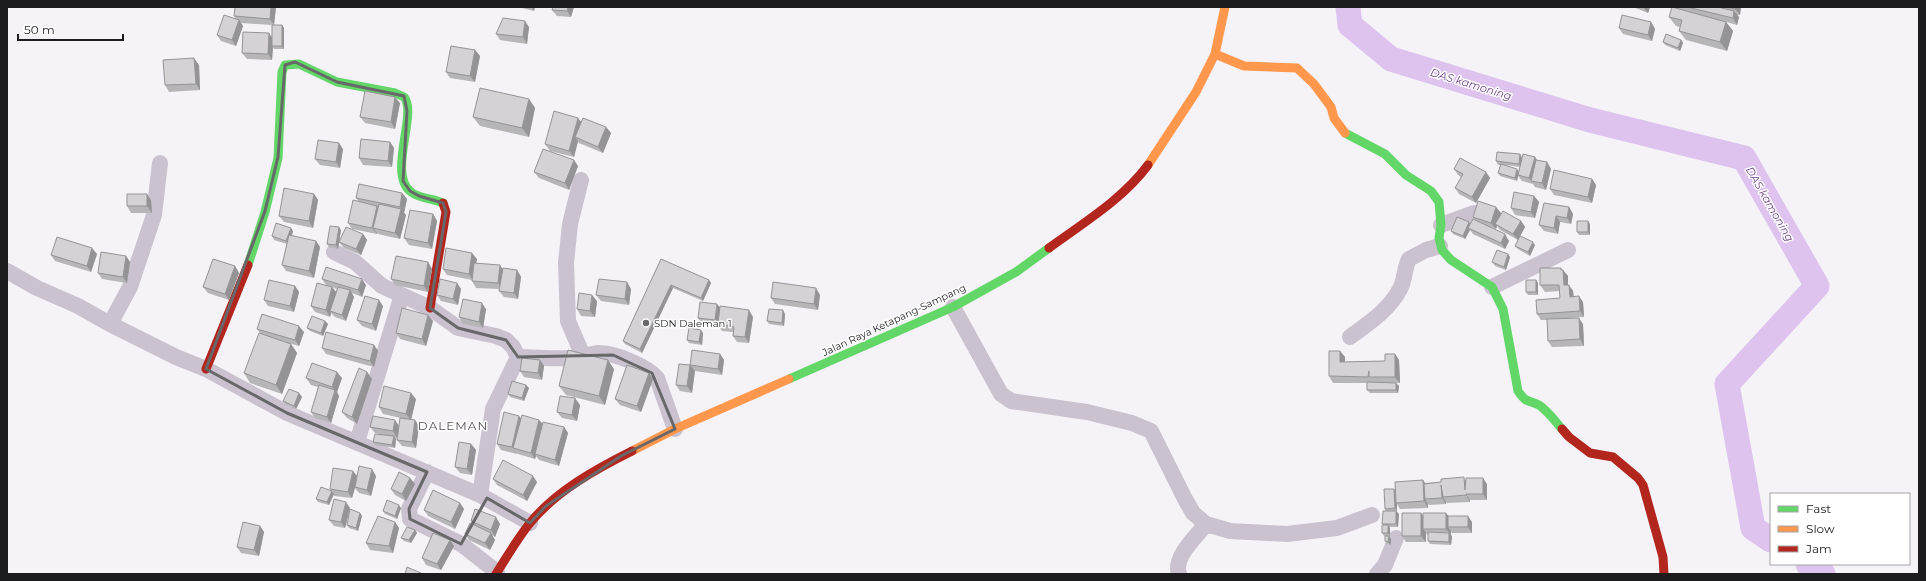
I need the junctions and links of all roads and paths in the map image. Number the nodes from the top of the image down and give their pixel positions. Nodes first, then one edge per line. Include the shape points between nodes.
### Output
1 (1225, 7) edge
2 (1215, 54) junction
3 (160, 163) dead end
4 (581, 180) dead end
5 (1474, 213) edge
6 (1441, 225) junction
7 (1440, 246) junction
8 (1568, 250) dead end
9 (334, 252) dead end
10 (7, 270) edge
11 (1492, 287) junction
12 (402, 295) junction
13 (953, 307) junction
14 (430, 308) junction
15 (110, 324) junction
16 (1350, 337) dead end
17 (583, 356) junction
18 (518, 357) junction
19 (206, 369) junction
20 (675, 428) junction
21 (357, 442) junction
22 (427, 472) junction
23 (482, 502) junction
24 (1372, 515) dead end
25 (530, 523) junction
26 (1206, 524) junction
27 (1396, 538) dead end
28 (497, 573) edge
29 (1380, 573) edge
30 (1179, 574) edge
31 (1664, 574) edge

1 - 2 street, Jalan Raya Ketapang-Sampang
2 - 6 street via 1244,66 1298,68 1332,107 1334,118 1344,133 1386,154 1406,175 1431,191 1439,202
2 - 13 street, Jalan Raya Ketapang-Sampang via 1196,92 1160,150 1138,178 1116,198 1016,272
3 - 15 street via 154,215 130,287
4 - 17 street via 570,224 566,263 568,321
5 - 6 street
6 - 7 street
7 - 11 street via 1451,260
7 - 16 street via 1409,259 1400,288 1394,298 1379,316
8 - 11 street
9 - 12 street via 354,262 382,286
10 - 15 street via 37,288
11 - 31 street via 1503,309 1518,391 1525,401 1538,405 1550,415 1569,437 1590,452 1613,457 1638,478 1643,485 1654,520 1654,529 1663,557
12 - 14 street
12 - 21 street
13 - 20 street, Jalan Raya Ketapang-Sampang
13 - 26 street via 1001,394 1011,401 1087,412 1132,423 1151,431 1193,513
14 - 18 street via 458,328 506,340
14 - 19 street via 446,212 443,203 434,198 418,196 410,191 403,181 403,141 407,102 404,96 395,92 337,82 295,62 285,66 282,72 278,157 265,211
15 - 19 street
17 - 18 street
17 - 20 street via 599,353 613,355 652,373 657,378
18 - 23 street via 493,409
19 - 21 street via 287,413
20 - 25 street, Jalan Raya Ketapang-Sampang via 599,468 546,506
21 - 22 street
22 - 23 street
22 - 28 street via 409,509 410,519 465,538
23 - 25 street
24 - 26 street via 1337,528 1287,534 1230,531
25 - 28 street, Jalan Raya Ketapang-Sampang
26 - 30 street via 1178,561
27 - 29 street

